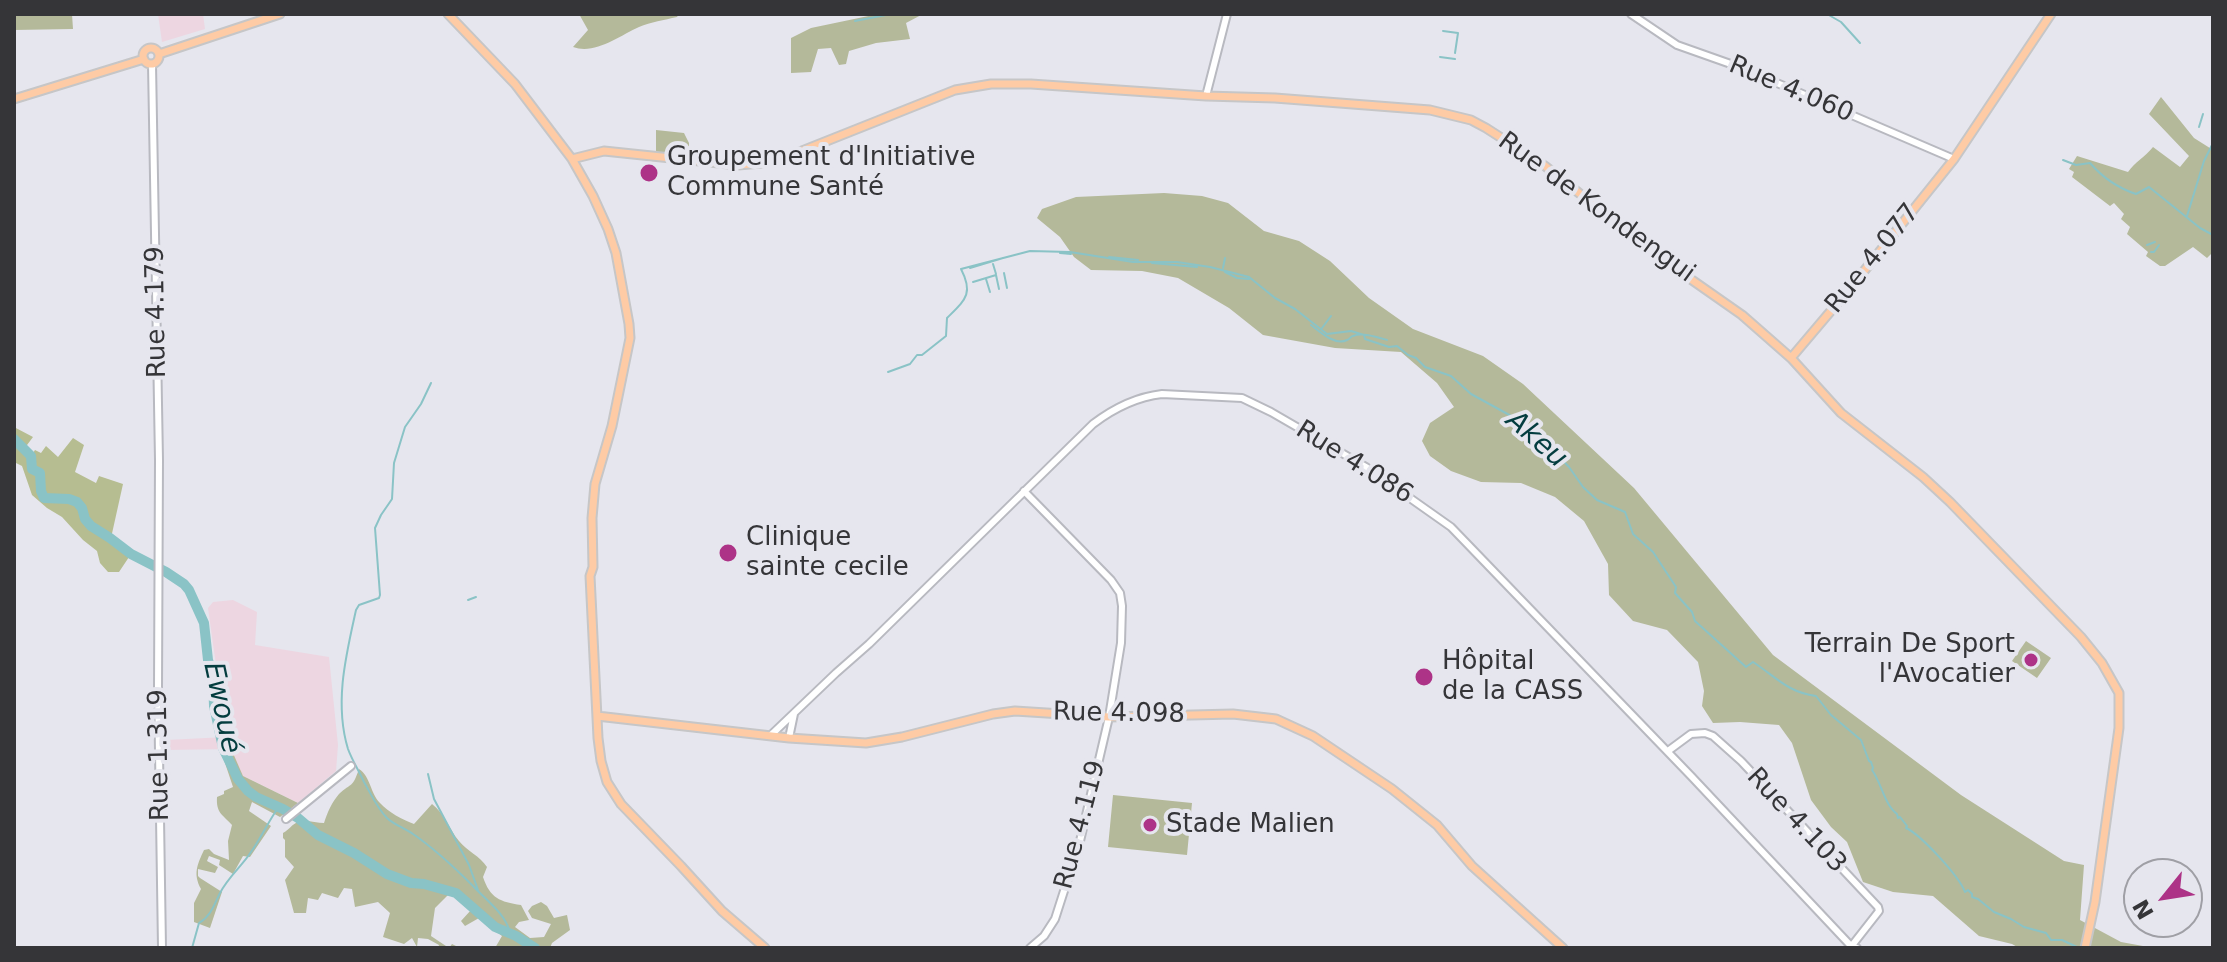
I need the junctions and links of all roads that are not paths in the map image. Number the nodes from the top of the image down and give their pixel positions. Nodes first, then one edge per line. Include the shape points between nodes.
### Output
1 (280, 14) edge
2 (448, 14) edge
3 (1227, 14) edge
4 (1631, 14) edge
5 (2051, 14) edge
6 (159, 54) junction
7 (148, 61) junction
8 (1206, 96) junction
9 (14, 99) edge
10 (572, 159) junction
11 (1954, 159) junction
12 (1791, 358) junction
13 (1024, 491) junction
14 (157, 561) joint
15 (794, 714) junction
16 (597, 716) junction
17 (1109, 717) junction
18 (771, 735) junction
19 (789, 738) junction
20 (1668, 751) junction
21 (351, 766) dead end
22 (286, 819) dead end
23 (1853, 947) edge
24 (162, 948) edge
25 (765, 948) edge
26 (1030, 948) edge
27 (1563, 948) edge
28 (2085, 948) edge

1 - 6 main road
2 - 10 main road via 515,84
3 - 8 street
4 - 11 street, Rue 4.060 via 1677,45
5 - 11 main road, Rue 4.077
6 - 7 main road via 157,61
6 - 7 main road via 147,49
7 - 9 main road
7 - 14 street, Rue 4.179
8 - 10 main road, Rue de Kondengui via 978,85 774,162 738,165 604,151
8 - 12 main road, Rue de Kondengui via 1430,110 1471,120 1545,166
10 - 16 main road via 608,229 630,328 592,518
11 - 12 main road, Rue 4.077
12 - 28 main road, Rue de Kondengui via 1841,413 1950,502 2081,637 2115,684 2120,702 2117,746
13 - 15 street, Rue 4.086
13 - 17 street, Rue 4.119 via 1120,593 1121,643
13 - 20 street, Rue 4.086 via 1093,424 1138,399 1162,394 1242,398 1366,467 1451,527
14 - 24 street, Rue 1.319
15 - 18 street, Rue 4.086
15 - 19 street
16 - 18 main road, Rue 4.098
16 - 25 main road via 601,761 615,797 722,911
17 - 19 main road, Rue 4.098 via 1015,711 866,743
17 - 26 street, Rue 4.119 via 1055,919
17 - 27 main road, Rue 4.098 via 1246,714 1288,723 1343,755 1437,825 1472,866
18 - 19 main road, Rue 4.098
20 - 23 street, Rue 4.086
20 - 23 street, Rue 4.103 via 1700,732 1713,736 1741,761 1878,907
21 - 22 street

